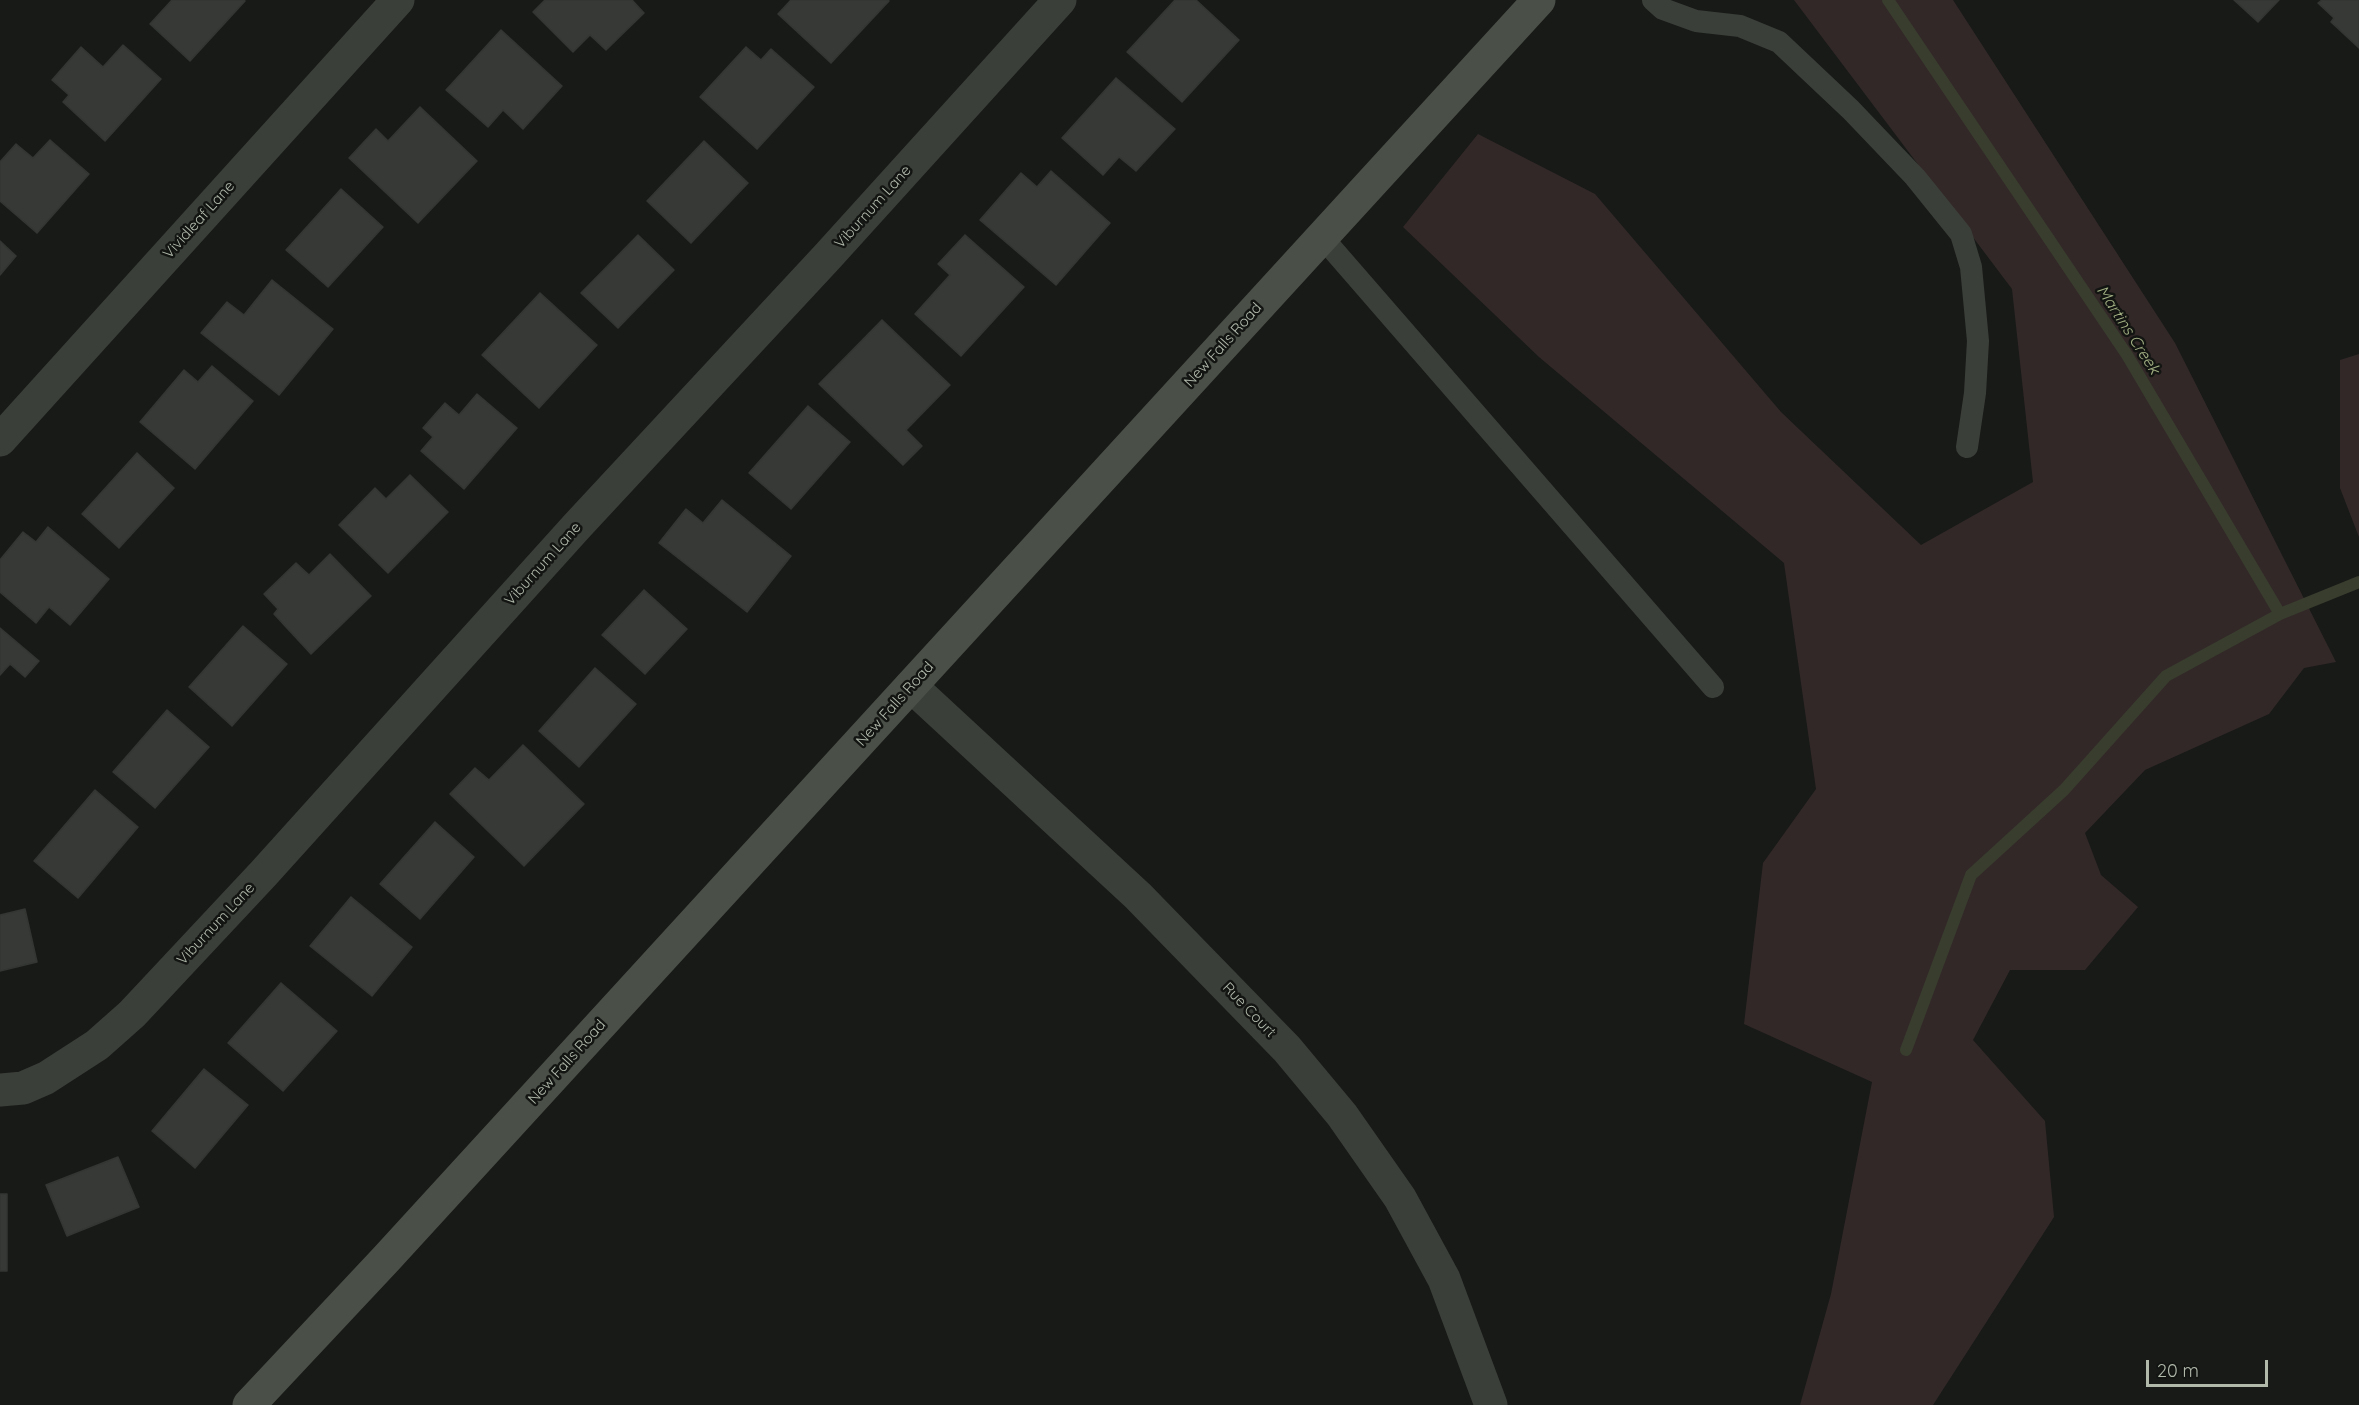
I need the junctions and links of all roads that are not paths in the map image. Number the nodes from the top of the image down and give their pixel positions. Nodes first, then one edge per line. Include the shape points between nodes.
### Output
1 (398, 0) edge
2 (1060, 0) edge
3 (1539, 0) edge
4 (1653, 0) edge
5 (1322, 237) junction
6 (0, 440) edge
7 (1967, 447) dead end
8 (911, 686) junction
9 (1713, 687) dead end
10 (0, 1090) edge
11 (249, 1405) edge
12 (1491, 1405) edge

1 - 6 street, Vividleaf Lane
2 - 10 street, Viburnum Lane via 132,1014 97,1045 46,1078 23,1088
3 - 5 main road, New Falls Road
4 - 7 lane via 1663,9 1696,21 1740,26 1779,42 1899,160 1961,234 1971,267 1978,341
5 - 8 main road, New Falls Road
5 - 9 lane
8 - 11 main road, New Falls Road
8 - 12 street, Rue Court via 1138,896 1287,1049 1342,1115 1400,1198 1444,1279

